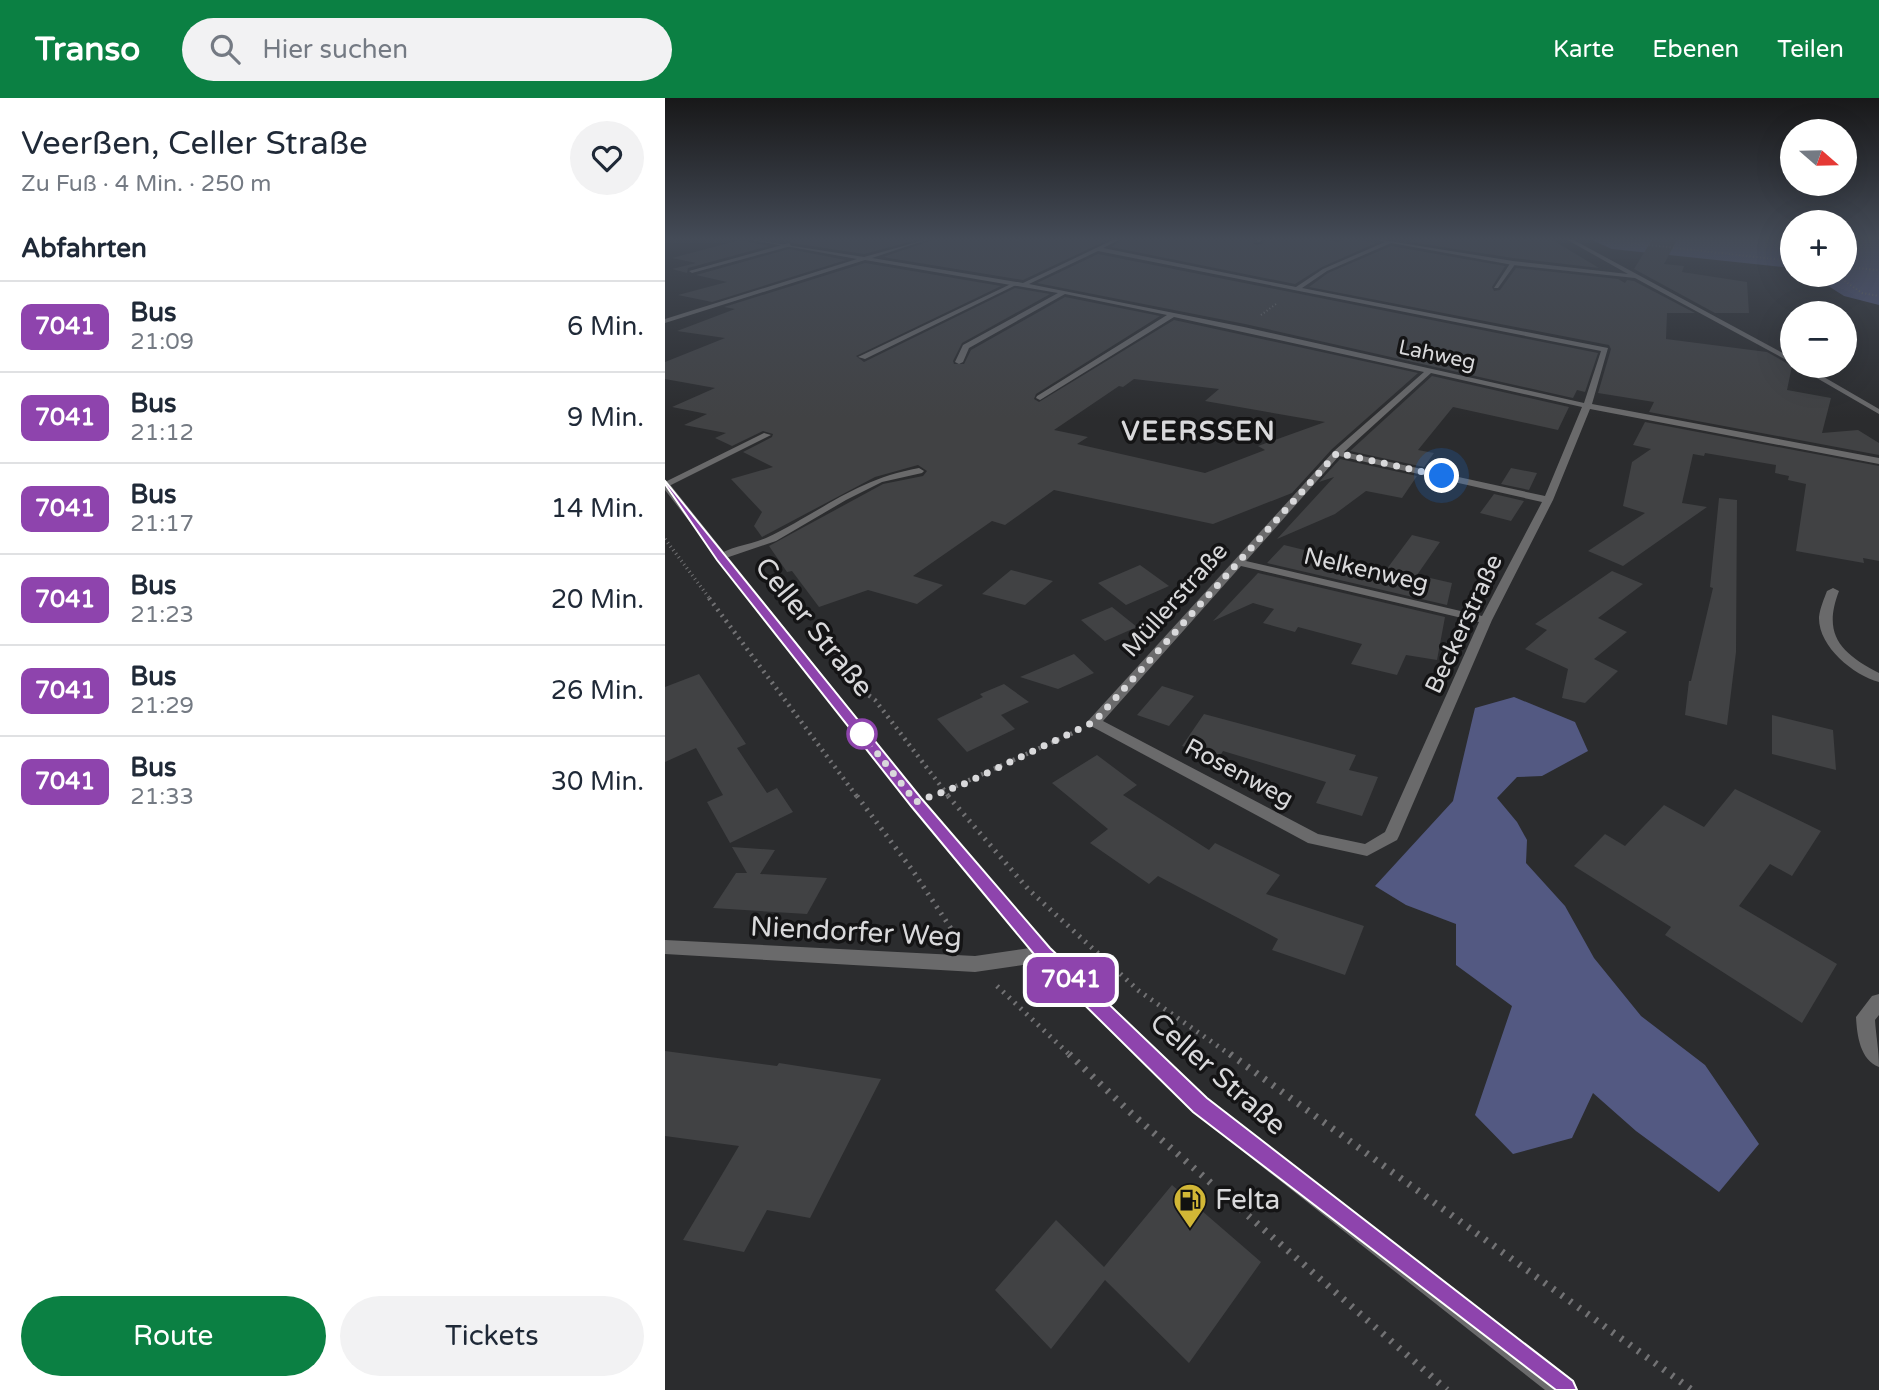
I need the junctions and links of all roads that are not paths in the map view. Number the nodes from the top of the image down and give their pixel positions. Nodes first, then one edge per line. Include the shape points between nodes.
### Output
1 (737, 298) edge
2 (990, 298) edge
3 (1053, 298) edge
4 (1095, 298) edge
5 (1344, 298) edge
6 (1675, 298) edge
7 (1174, 314) junction
8 (665, 321) edge
9 (1780, 355) edge
10 (862, 357) dead end
11 (959, 362) dead end
12 (1429, 371) junction
13 (1821, 378) edge
14 (1040, 398) dead end
15 (1587, 406) junction
16 (1879, 412) edge
17 (767, 435) dead end
18 (1337, 453) junction
19 (1879, 461) edge
20 (919, 471) dead end
21 (665, 484) edge
22 (1548, 500) junction
23 (720, 557) junction
24 (1237, 562) junction
25 (1833, 591) dead end
26 (1486, 620) junction
27 (1879, 678) edge
28 (1094, 722) joint
29 (1367, 850) joint
30 (665, 947) edge
31 (1044, 954) junction
32 (1879, 1002) edge
33 (1879, 1058) edge
34 (1565, 1390) edge

1 - 8 street
2 - 10 street
3 - 11 street via 966,347
4 - 7 street, Lahweg
5 - 15 street, Beckerstraße via 1605,349
6 - 9 street
7 - 12 street, Lahweg
7 - 14 street
12 - 15 street, Lahweg
12 - 18 street, Müllerstraße
13 - 16 street
15 - 19 street, Lahweg
15 - 22 street, Beckerstraße
17 - 21 street
18 - 22 street
18 - 24 street, Müllerstraße
20 - 23 street, Celler Straße via 895,473 869,483 771,539
21 - 23 street, Celler Straße
22 - 26 street, Beckerstraße
23 - 31 street, Celler Straße
24 - 26 street, Nelkenweg
24 - 28 street, Müllerstraße
25 - 27 street via 1824,620 1835,646 1860,669
26 - 29 street, Beckerstraße via 1391,836
28 - 29 street, Rosenweg via 1314,839
30 - 31 street, Niendorfer Weg via 975,964
31 - 34 street, Celler Straße via 1200,1105
32 - 33 street via 1865,1017 1867,1039

